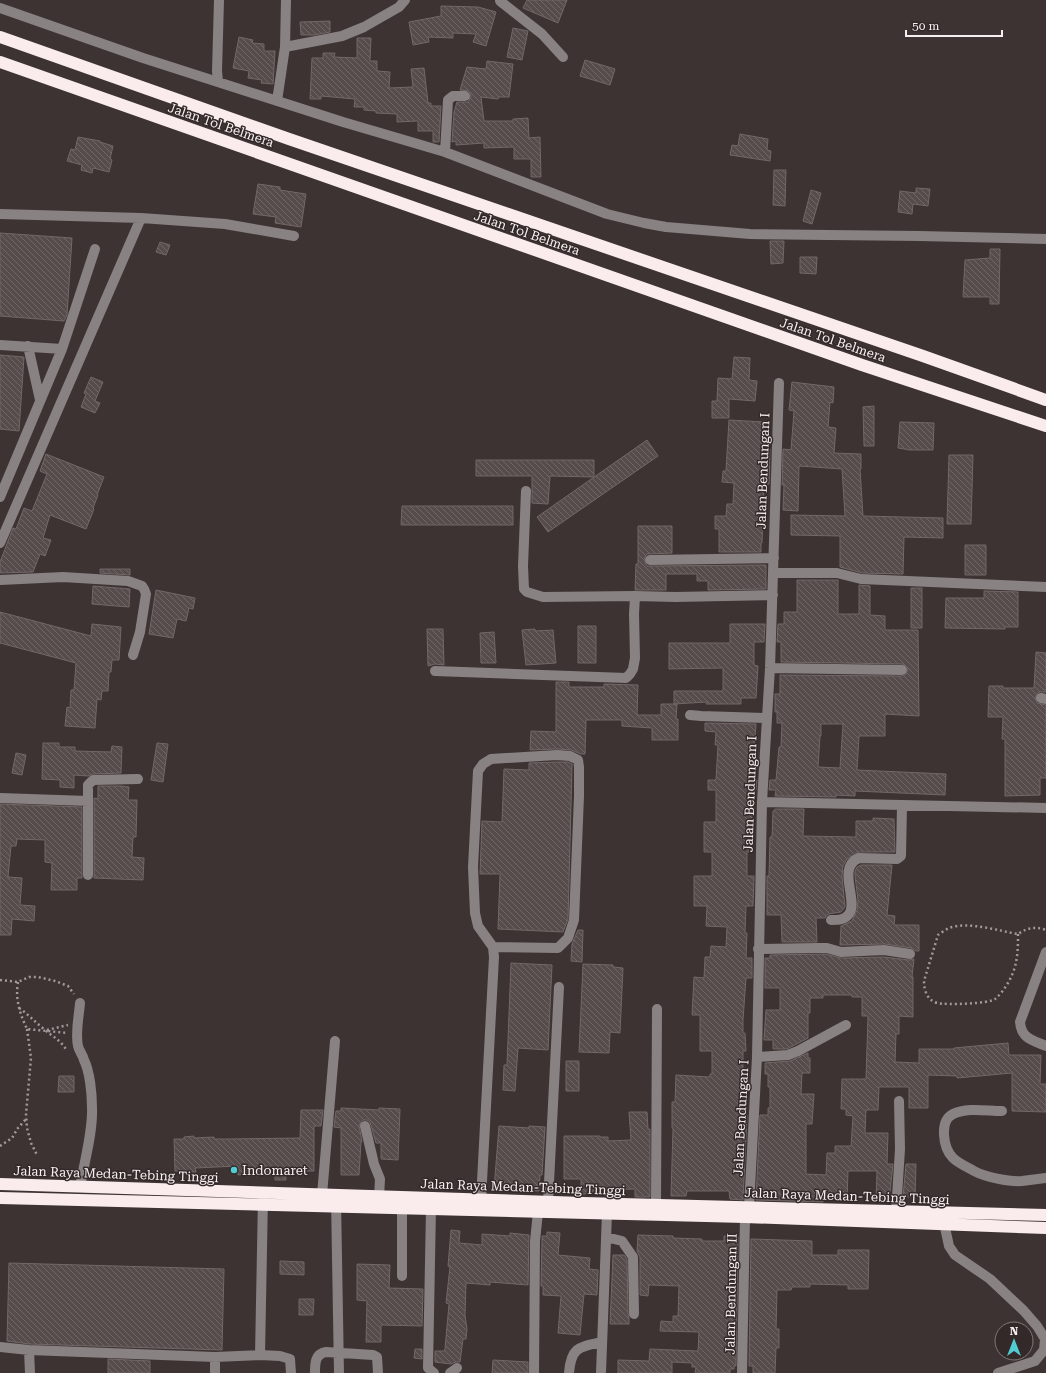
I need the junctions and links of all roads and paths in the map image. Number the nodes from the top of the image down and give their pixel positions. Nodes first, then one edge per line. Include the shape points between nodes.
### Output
1 (219, 0) edge
2 (286, 0) edge
3 (499, 0) edge
4 (401, 2) edge
5 (0, 8) edge
6 (0, 37) edge
7 (285, 48) junction
8 (563, 57) dead end
9 (0, 62) edge
10 (218, 81) junction
11 (465, 96) dead end
12 (277, 101) junction
13 (445, 152) junction
14 (0, 214) edge
15 (141, 218) junction
16 (294, 236) dead end
17 (1046, 239) edge
18 (95, 249) dead end
19 (0, 345) edge
20 (28, 346) junction
21 (62, 349) junction
22 (779, 383) dead end
23 (40, 400) junction
24 (1046, 400) edge
25 (1046, 426) edge
26 (526, 491) dead end
27 (0, 497) edge
28 (0, 543) edge
29 (774, 558) junction
30 (650, 560) dead end
31 (773, 573) junction
32 (0, 580) edge
33 (1046, 587) edge
34 (773, 595) junction
35 (635, 596) junction
36 (133, 655) dead end
37 (770, 668) junction
38 (902, 670) dead end
39 (435, 671) dead end
40 (690, 715) dead end
41 (767, 718) junction
42 (138, 779) dead end
43 (0, 798) edge
44 (88, 801) junction
45 (762, 802) junction
46 (902, 805) junction
47 (1046, 808) edge
48 (88, 875) dead end
49 (832, 920) dead end
50 (1046, 930) edge
51 (1018, 934) junction
52 (493, 947) junction
53 (758, 949) junction
54 (1046, 952) edge
55 (910, 954) dead end
56 (0, 980) edge
57 (18, 982) junction
58 (559, 987) dead end
59 (80, 1003) joint
60 (19, 1008) junction
61 (657, 1009) dead end
62 (77, 1023) junction
63 (846, 1025) dead end
64 (27, 1029) junction
65 (45, 1030) junction
66 (77, 1035) junction
67 (335, 1042) dead end
68 (1045, 1043) edge
69 (757, 1057) junction
70 (85, 1060) junction
71 (899, 1101) dead end
72 (1002, 1111) dead end
73 (26, 1119) junction
74 (365, 1126) dead end
75 (0, 1146) edge
76 (37, 1155) dead end
77 (1046, 1178) edge
78 (0, 1184) edge
79 (80, 1187) junction
80 (322, 1195) junction
81 (379, 1197) junction
82 (0, 1198) edge
83 (263, 1199) junction
84 (336, 1200) junction
85 (481, 1200) junction
86 (548, 1202) junction
87 (656, 1206) junction
88 (402, 1207) junction
89 (431, 1208) junction
90 (538, 1212) junction
91 (747, 1212) junction
92 (896, 1212) junction
93 (607, 1213) junction
94 (1046, 1215) edge
95 (944, 1223) junction
96 (1046, 1228) edge
97 (606, 1237) junction
98 (402, 1276) dead end
99 (634, 1314) dead end
100 (602, 1342) junction
101 (0, 1347) edge
102 (29, 1350) junction
103 (339, 1353) junction
104 (260, 1355) junction
105 (215, 1357) junction
106 (30, 1373) edge
107 (215, 1373) edge
108 (291, 1373) edge
109 (315, 1373) edge
110 (339, 1373) edge
111 (378, 1373) edge
112 (434, 1373) edge
113 (534, 1373) edge
114 (570, 1373) edge
115 (601, 1373) edge
116 (742, 1373) edge
117 (998, 1373) edge

1 - 10 street
2 - 7 street
3 - 8 street via 542,34
4 - 7 street via 364,27 342,36
5 - 10 street via 143,58
6 - 24 highway, Jalan Tol Belmera via 282,137
7 - 12 street
9 - 25 highway, Jalan Tol Belmera via 854,362
10 - 12 street
11 - 13 street via 452,96 448,100
12 - 13 street
13 - 17 street via 607,214 666,227 750,234
14 - 15 street
15 - 16 street via 225,224
15 - 28 street
18 - 21 street
19 - 20 street
20 - 21 street
20 - 23 street
21 - 23 street
22 - 29 street, Jalan Bendungan I
23 - 27 street
26 - 35 street via 523,566 524,589 527,592 543,597
29 - 30 street
29 - 31 street, Jalan Bendungan I
31 - 33 street via 837,572 861,579
31 - 34 street, Jalan Bendungan I
32 - 36 street via 63,577 128,581 142,586 146,594 140,632
34 - 35 street
34 - 37 street, Jalan Bendungan I
35 - 39 street via 635,658 633,668 626,678
37 - 38 street
37 - 41 street, Jalan Bendungan I
40 - 41 street
41 - 45 street, Jalan Bendungan I
42 - 44 street via 93,780 88,785
43 - 44 street
44 - 48 street
45 - 46 street
45 - 53 street, Jalan Bendungan I
46 - 47 street
46 - 49 street via 901,856 897,859 853,860 849,867 850,913 841,920
50 - 51 path via 1027,928
51 - 51 path via 974,927 948,928 938,935 924,981 928,997 937,1003 994,1001 1006,988 1016,963
52 - 52 street via 558,948 568,938 574,920 579,796 578,760 570,756 491,759 478,771 473,867 475,914 478,926
52 - 85 street
53 - 55 street via 827,948 841,952 884,950
53 - 69 street, Jalan Bendungan I
54 - 68 street via 1020,1022 1025,1036
56 - 57 path
57 - 59 path via 38,977 55,981 68,986
57 - 60 path via 16,993
58 - 86 street
59 - 62 street
60 - 64 path
60 - 65 path
61 - 87 street
62 - 65 path
62 - 66 street
63 - 69 street via 788,1055
64 - 65 path
64 - 73 path via 31,1058
65 - 66 path
65 - 70 path via 61,1042 69,1054
66 - 70 street via 78,1047
67 - 80 street
69 - 91 street, Jalan Bendungan I
70 - 79 street via 92,1109
71 - 92 street via 900,1149
72 - 77 street via 961,1111 948,1117 944,1139 948,1150 953,1157 975,1172 1020,1181
73 - 75 path via 12,1138
73 - 76 path via 30,1143
74 - 81 street via 380,1179
78 - 79 highway, Jalan Raya Medan-Tebing Tinggi
79 - 83 highway, Jalan Raya Medan-Tebing Tinggi
80 - 83 highway, Jalan Raya Medan-Tebing Tinggi
80 - 84 highway, Jalan Raya Medan-Tebing Tinggi
81 - 84 highway, Jalan Raya Medan-Tebing Tinggi
81 - 85 highway, Jalan Raya Medan-Tebing Tinggi
82 - 83 highway, Jalan Raya Medan-Tebing Tinggi
83 - 84 highway, Jalan Raya Medan-Tebing Tinggi
83 - 104 street
84 - 88 highway, Jalan Raya Medan-Tebing Tinggi
84 - 103 street
85 - 86 highway, Jalan Raya Medan-Tebing Tinggi
86 - 87 highway, Jalan Raya Medan-Tebing Tinggi
87 - 91 highway, Jalan Raya Medan-Tebing Tinggi
88 - 89 highway, Jalan Raya Medan-Tebing Tinggi
88 - 98 street
89 - 90 highway, Jalan Raya Medan-Tebing Tinggi
89 - 112 street via 428,1368
90 - 93 highway, Jalan Raya Medan-Tebing Tinggi
90 - 113 street via 535,1241
91 - 92 highway, Jalan Raya Medan-Tebing Tinggi
91 - 93 highway, Jalan Raya Medan-Tebing Tinggi
91 - 95 highway, Jalan Raya Medan-Tebing Tinggi
91 - 116 street, Jalan Bendungan II
92 - 94 highway, Jalan Raya Medan-Tebing Tinggi
93 - 97 street
95 - 96 highway, Jalan Raya Medan-Tebing Tinggi
95 - 117 street via 949,1246 955,1255 990,1279 1024,1311 1045,1339 1044,1350 1036,1361
97 - 99 street via 622,1241 634,1257
97 - 100 street
100 - 114 street via 583,1346 575,1352 570,1360
100 - 115 street
101 - 102 street
102 - 105 street
102 - 106 street
103 - 109 street via 320,1353
103 - 110 street
103 - 111 street via 373,1355 376,1357
104 - 105 street
104 - 108 street via 290,1359
105 - 107 street

